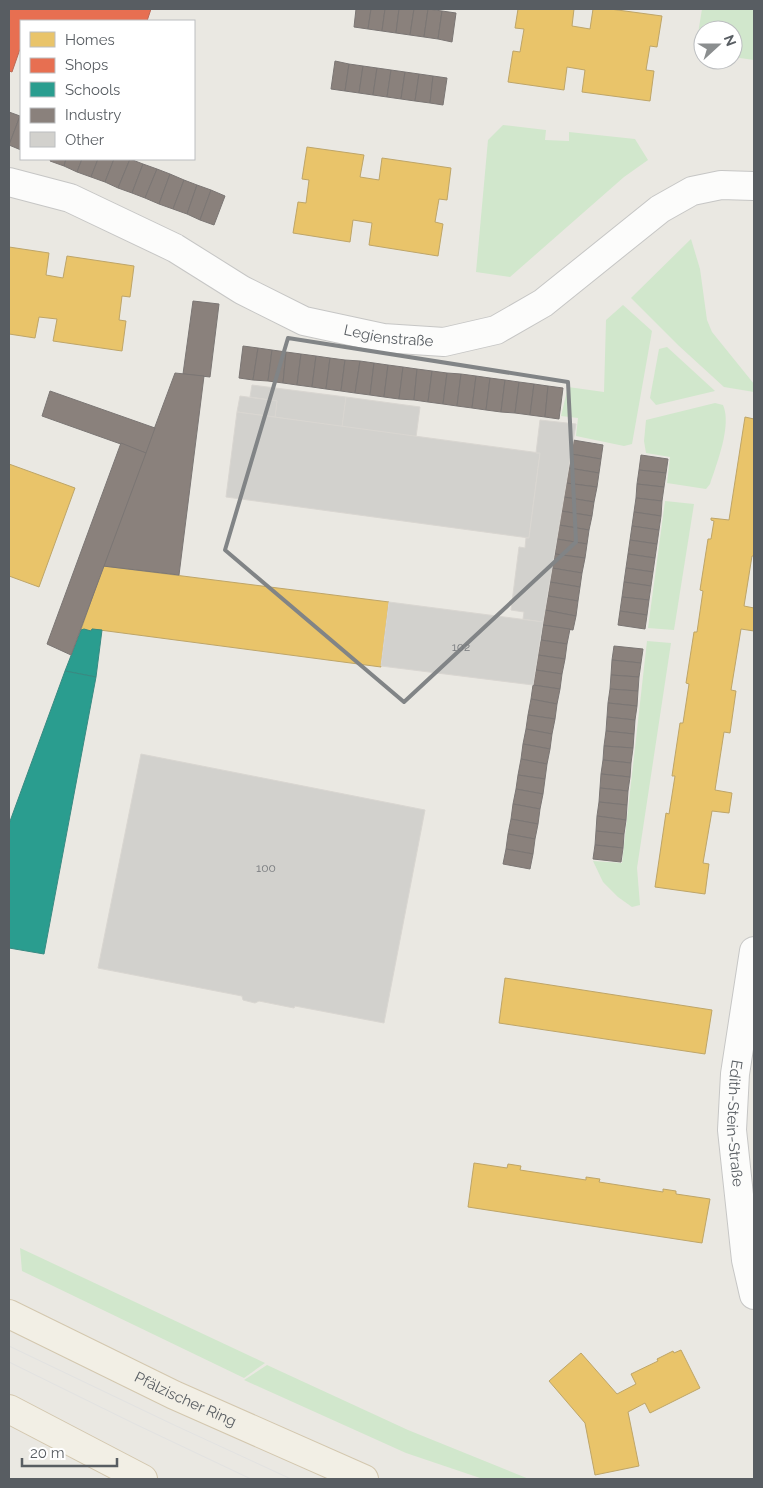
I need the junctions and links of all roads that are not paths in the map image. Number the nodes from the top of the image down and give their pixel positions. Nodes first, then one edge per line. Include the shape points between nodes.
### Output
1 (9, 182) edge
2 (754, 186) edge
3 (754, 951) edge
4 (754, 1295) edge
5 (9, 1314) edge
6 (9, 1409) edge
7 (143, 1479) edge
8 (364, 1479) edge

1 - 2 street, Legienstraße via 70,198 175,248 242,290 304,321 383,338 444,342 496,330 543,303 660,209 692,191 721,185
3 - 4 street, Edith-Stein-Straße via 735,1074 732,1130 746,1260
5 - 8 main road, Pfälzischer Ring via 174,1395
6 - 7 main road

